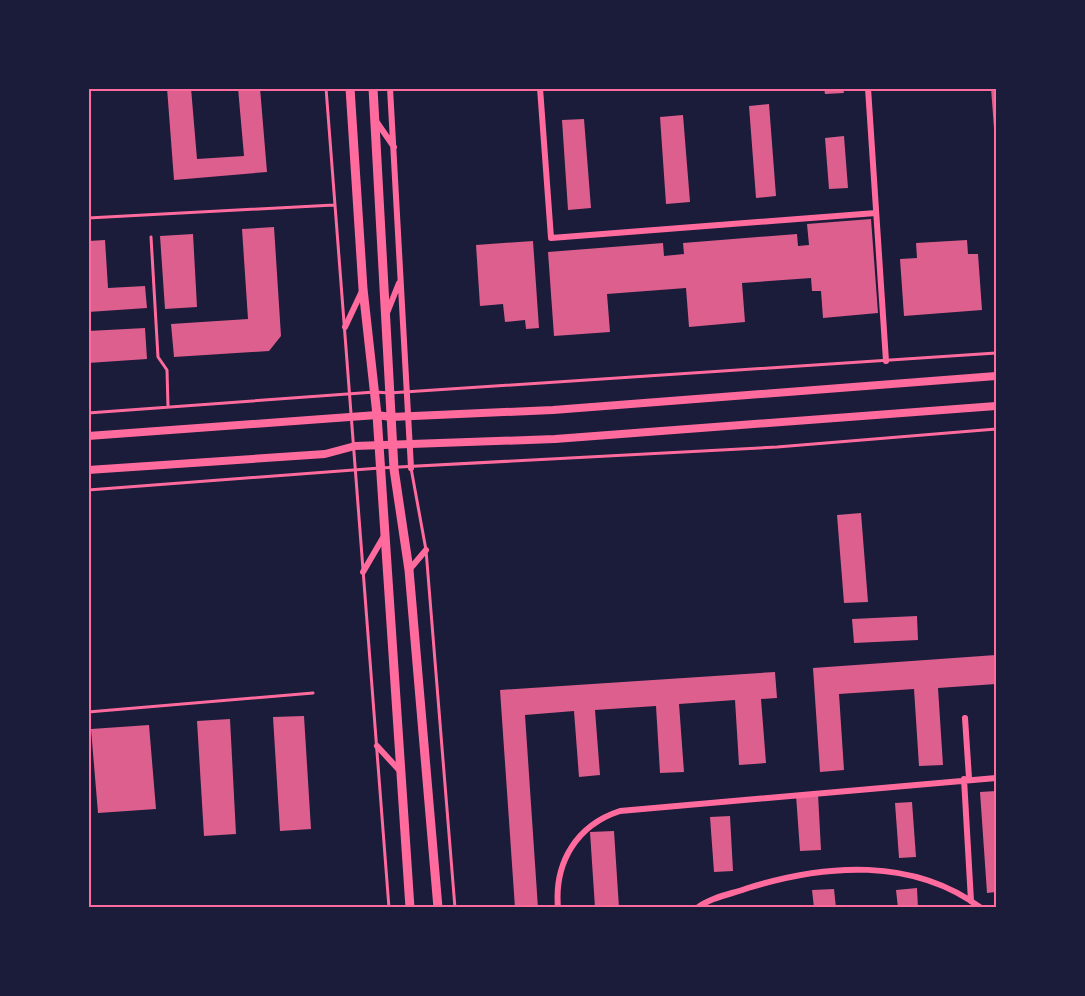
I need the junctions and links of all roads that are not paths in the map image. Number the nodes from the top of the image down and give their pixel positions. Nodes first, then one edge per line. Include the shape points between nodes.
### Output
1 (326, 88) edge
2 (350, 88) edge
3 (373, 88) edge
4 (390, 88) edge
5 (540, 88) edge
6 (868, 88) edge
7 (375, 121) junction
8 (394, 147) junction
9 (334, 205) junction
10 (876, 213) junction
11 (88, 218) edge
12 (151, 237) dead end
13 (400, 280) junction
14 (363, 289) junction
15 (386, 316) junction
16 (345, 327) junction
17 (996, 353) edge
18 (886, 361) junction
19 (996, 376) edge
20 (375, 392) junction
21 (405, 392) junction
22 (389, 393) junction
23 (351, 394) junction
24 (996, 406) edge
25 (168, 407) junction
26 (88, 413) edge
27 (377, 415) junction
28 (407, 416) junction
29 (353, 417) junction
30 (391, 417) junction
31 (996, 429) edge
32 (88, 436) edge
33 (379, 444) junction
34 (409, 445) junction
35 (355, 446) junction
36 (393, 446) junction
37 (380, 468) junction
38 (411, 468) junction
39 (394, 469) junction
40 (88, 470) edge
41 (357, 470) junction
42 (88, 490) edge
43 (384, 536) junction
44 (426, 550) junction
45 (409, 570) junction
46 (363, 572) junction
47 (313, 693) dead end
48 (88, 712) edge
49 (965, 718) dead end
50 (376, 746) junction
51 (400, 771) junction
52 (996, 778) edge
53 (967, 779) junction
54 (971, 901) junction
55 (389, 908) edge
56 (410, 908) edge
57 (438, 908) edge
58 (455, 908) edge
59 (558, 908) edge
60 (697, 908) edge
61 (981, 908) edge

1 - 9 lane
2 - 14 main road
3 - 7 main road
4 - 8 street
5 - 10 street via 551,238
6 - 10 street
7 - 8 street
7 - 15 main road
8 - 13 street
9 - 11 lane
9 - 16 lane
10 - 18 street
12 - 25 lane via 158,357 167,370
13 - 15 street
13 - 21 street
14 - 16 street
14 - 20 main road
15 - 22 main road
16 - 23 lane
17 - 18 lane
18 - 21 lane
19 - 28 street via 552,410
20 - 22 lane
20 - 23 lane
20 - 27 main road
21 - 22 lane
21 - 28 street
22 - 30 main road
23 - 25 lane
23 - 29 lane
24 - 34 street via 555,440
25 - 26 lane
27 - 29 street
27 - 30 street
27 - 33 main road
28 - 30 street
28 - 34 street
29 - 32 street
29 - 35 lane
30 - 36 main road
31 - 38 lane via 777,447
33 - 35 street
33 - 36 street
33 - 37 main road
34 - 36 street
34 - 38 street
35 - 40 street via 325,454
35 - 41 lane
36 - 39 main road
37 - 39 lane
37 - 41 lane
37 - 43 main road
38 - 39 lane
38 - 44 lane
39 - 45 main road
41 - 42 lane
41 - 46 lane
43 - 46 street
43 - 51 main road
44 - 45 street
44 - 58 lane
45 - 57 main road
46 - 50 lane
47 - 48 lane
49 - 53 street
50 - 51 street
50 - 55 lane
51 - 56 main road
52 - 53 street
53 - 54 street
53 - 59 street via 620,811 599,819 574,842 559,873
54 - 60 street via 918,876 840,870 781,879
54 - 61 street

